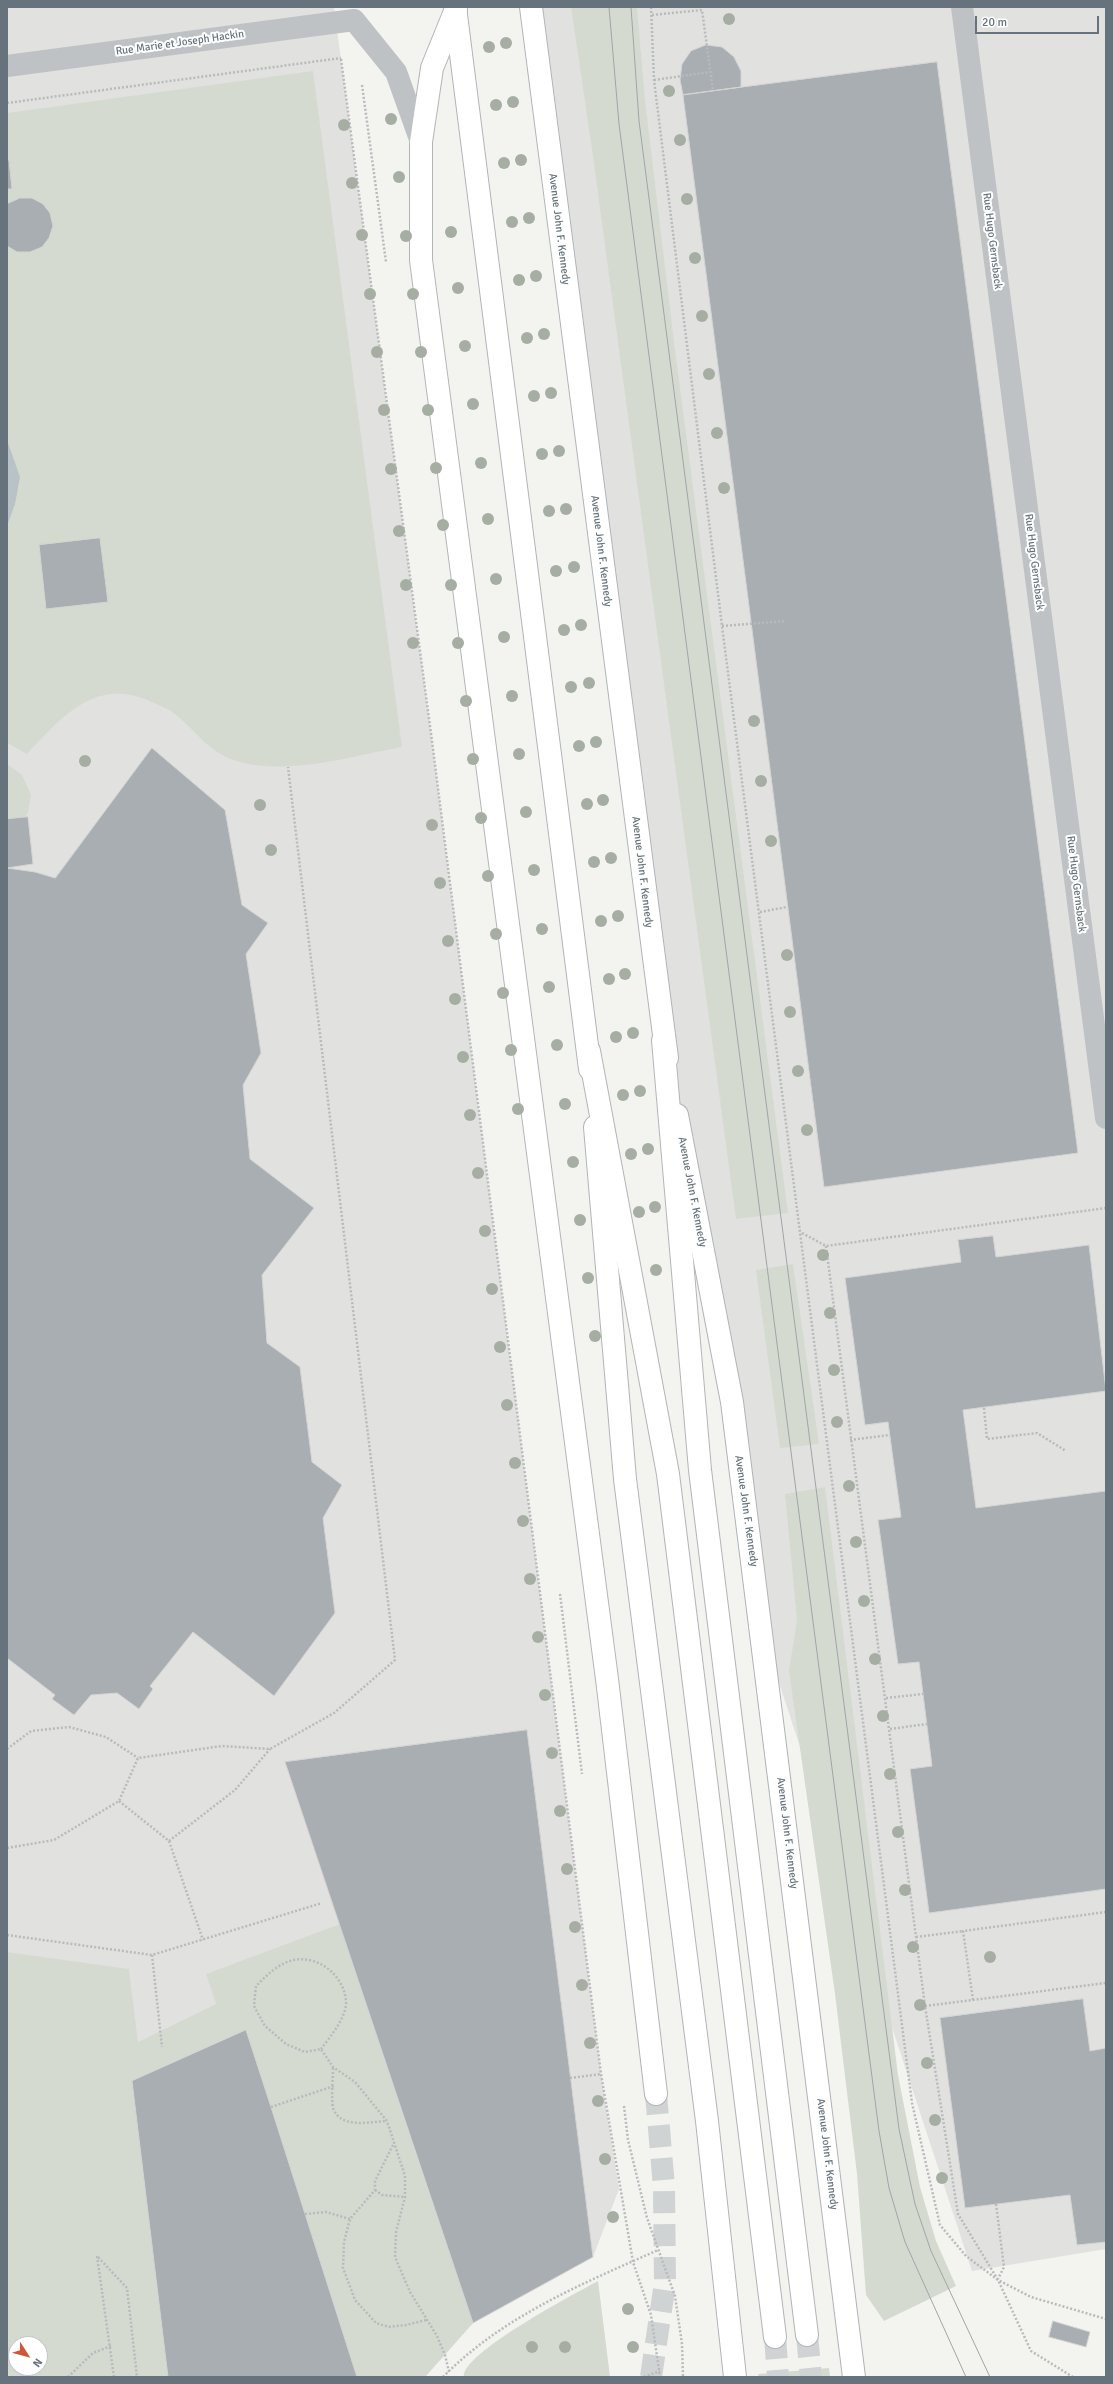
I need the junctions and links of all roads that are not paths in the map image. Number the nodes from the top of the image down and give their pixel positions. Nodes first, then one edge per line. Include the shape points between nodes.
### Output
1 (531, 7) edge
2 (962, 7) edge
3 (455, 8) edge
4 (350, 16) edge
5 (7, 66) edge
6 (420, 142) junction
7 (663, 1040) junction
8 (589, 1051) junction
9 (1106, 1118) edge
10 (656, 2094) tunnel mouth
11 (808, 2335) tunnel mouth
12 (775, 2337) tunnel mouth
13 (735, 2377) edge
14 (854, 2377) edge

1 - 7 main road, Avenue John F. Kennedy
2 - 9 street, Rue Hugo Gernsback
3 - 6 main road via 432,68
3 - 8 main road
4 - 5 street, Rue Marie et Joseph Hackin
4 - 6 street via 396,72
6 - 10 main road via 421,260 606,1671
7 - 11 main road via 700,1470
7 - 14 main road, Avenue John F. Kennedy via 732,1402
8 - 12 main road via 668,1474
8 - 13 main road via 625,1479 707,2121

